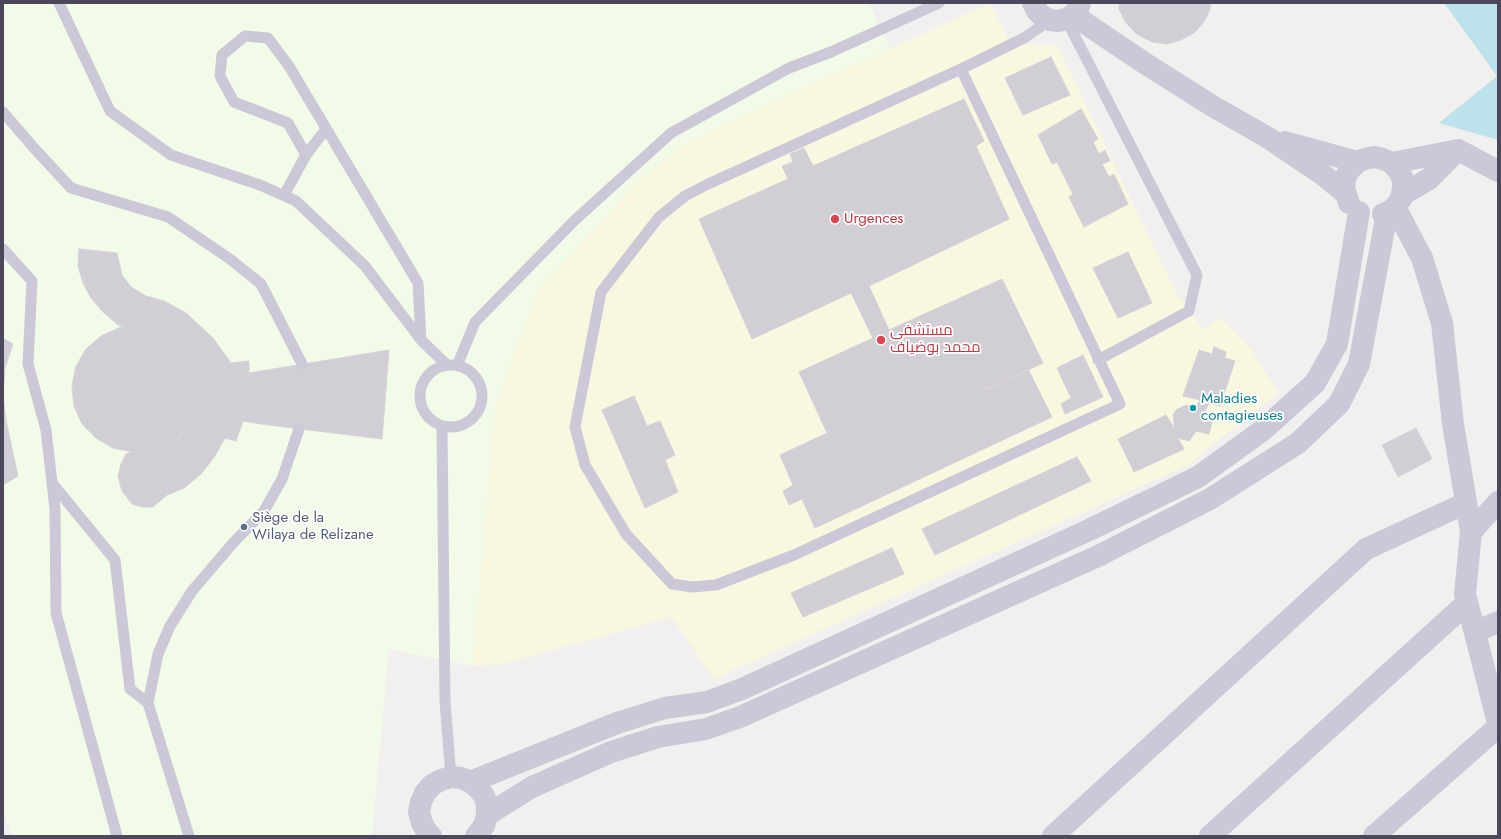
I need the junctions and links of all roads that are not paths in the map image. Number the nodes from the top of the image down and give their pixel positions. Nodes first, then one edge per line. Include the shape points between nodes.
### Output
1 (59, 3) edge
2 (939, 3) edge
3 (1033, 3) edge
4 (1067, 14) edge
5 (961, 69) junction
6 (3, 112) edge
7 (326, 129) junction
8 (1267, 137) junction
9 (1458, 150) junction
10 (306, 155) junction
11 (1358, 162) junction
12 (1392, 163) junction
13 (1498, 171) edge
14 (1345, 193) junction
15 (284, 196) junction
16 (1395, 205) junction
17 (1359, 212) junction
18 (3, 249) edge
19 (421, 340) junction
20 (1098, 360) junction
21 (302, 364) dead end
22 (452, 365) junction
23 (442, 427) junction
24 (299, 429) dead end
25 (52, 483) junction
26 (1498, 502) edge
27 (1466, 503) junction
28 (1470, 532) junction
29 (1467, 603) junction
30 (1498, 622) edge
31 (1475, 632) junction
32 (148, 703) junction
33 (1498, 723) edge
34 (1498, 727) edge
35 (461, 780) junction
36 (487, 815) junction
37 (117, 836) edge
38 (189, 836) edge
39 (431, 836) edge
40 (476, 836) edge
41 (1053, 836) edge
42 (1210, 836) edge
43 (1374, 836) edge

1 - 15 lane via 110,111 171,155 260,185
2 - 22 lane via 790,68 671,133 575,220 475,322
3 - 4 street via 1040,14
4 - 5 lane
4 - 8 street
4 - 20 lane via 1197,275 1189,311
5 - 20 lane
5 - 20 lane via 706,185 685,196 659,218 601,292 575,427 586,465 626,534 672,584 692,587 716,585 794,555 1120,404
6 - 21 lane via 71,188 168,218 261,284
7 - 10 lane
7 - 10 lane via 289,66 268,38 245,36 222,55 220,76 234,102 288,123
7 - 19 lane via 418,284
8 - 11 street
8 - 14 street via 1322,174
9 - 12 street
9 - 13 street
9 - 16 street via 1429,179
10 - 15 lane
11 - 12 street via 1374,157
11 - 14 street via 1349,170 1345,179
12 - 16 street via 1403,179
14 - 17 street via 1351,206
15 - 19 lane via 296,201 365,266
16 - 17 street via 1378,216 1368,216
16 - 27 street via 1422,258 1442,323 1453,424
16 - 36 street via 1359,364 1339,404 1298,443 1210,500 1098,556 740,717 706,729 658,737 611,752 532,787
17 - 35 street via 1337,344 1315,383 1263,430 1198,478 742,689 708,702 665,708 617,723
18 - 25 lane via 32,281 28,364 46,430
19 - 22 lane
22 - 23 lane via 437,368 428,375 419,394 425,414 432,422
22 - 23 lane via 467,369 475,375 483,394 482,404 478,413 467,424 453,428
23 - 35 lane via 445,702
24 - 32 lane via 282,479 264,511 192,591 170,626 158,654
25 - 32 lane via 115,560 130,689
25 - 37 lane via 55,509 56,613
26 - 28 street
27 - 28 street
27 - 41 street via 1366,549
28 - 29 street via 1465,594
29 - 31 street
29 - 42 street
30 - 31 street
31 - 33 street
32 - 38 lane
34 - 43 street
35 - 36 street via 478,788 484,796
35 - 39 street via 441,780 425,793 419,812 422,823
36 - 40 street via 484,826

